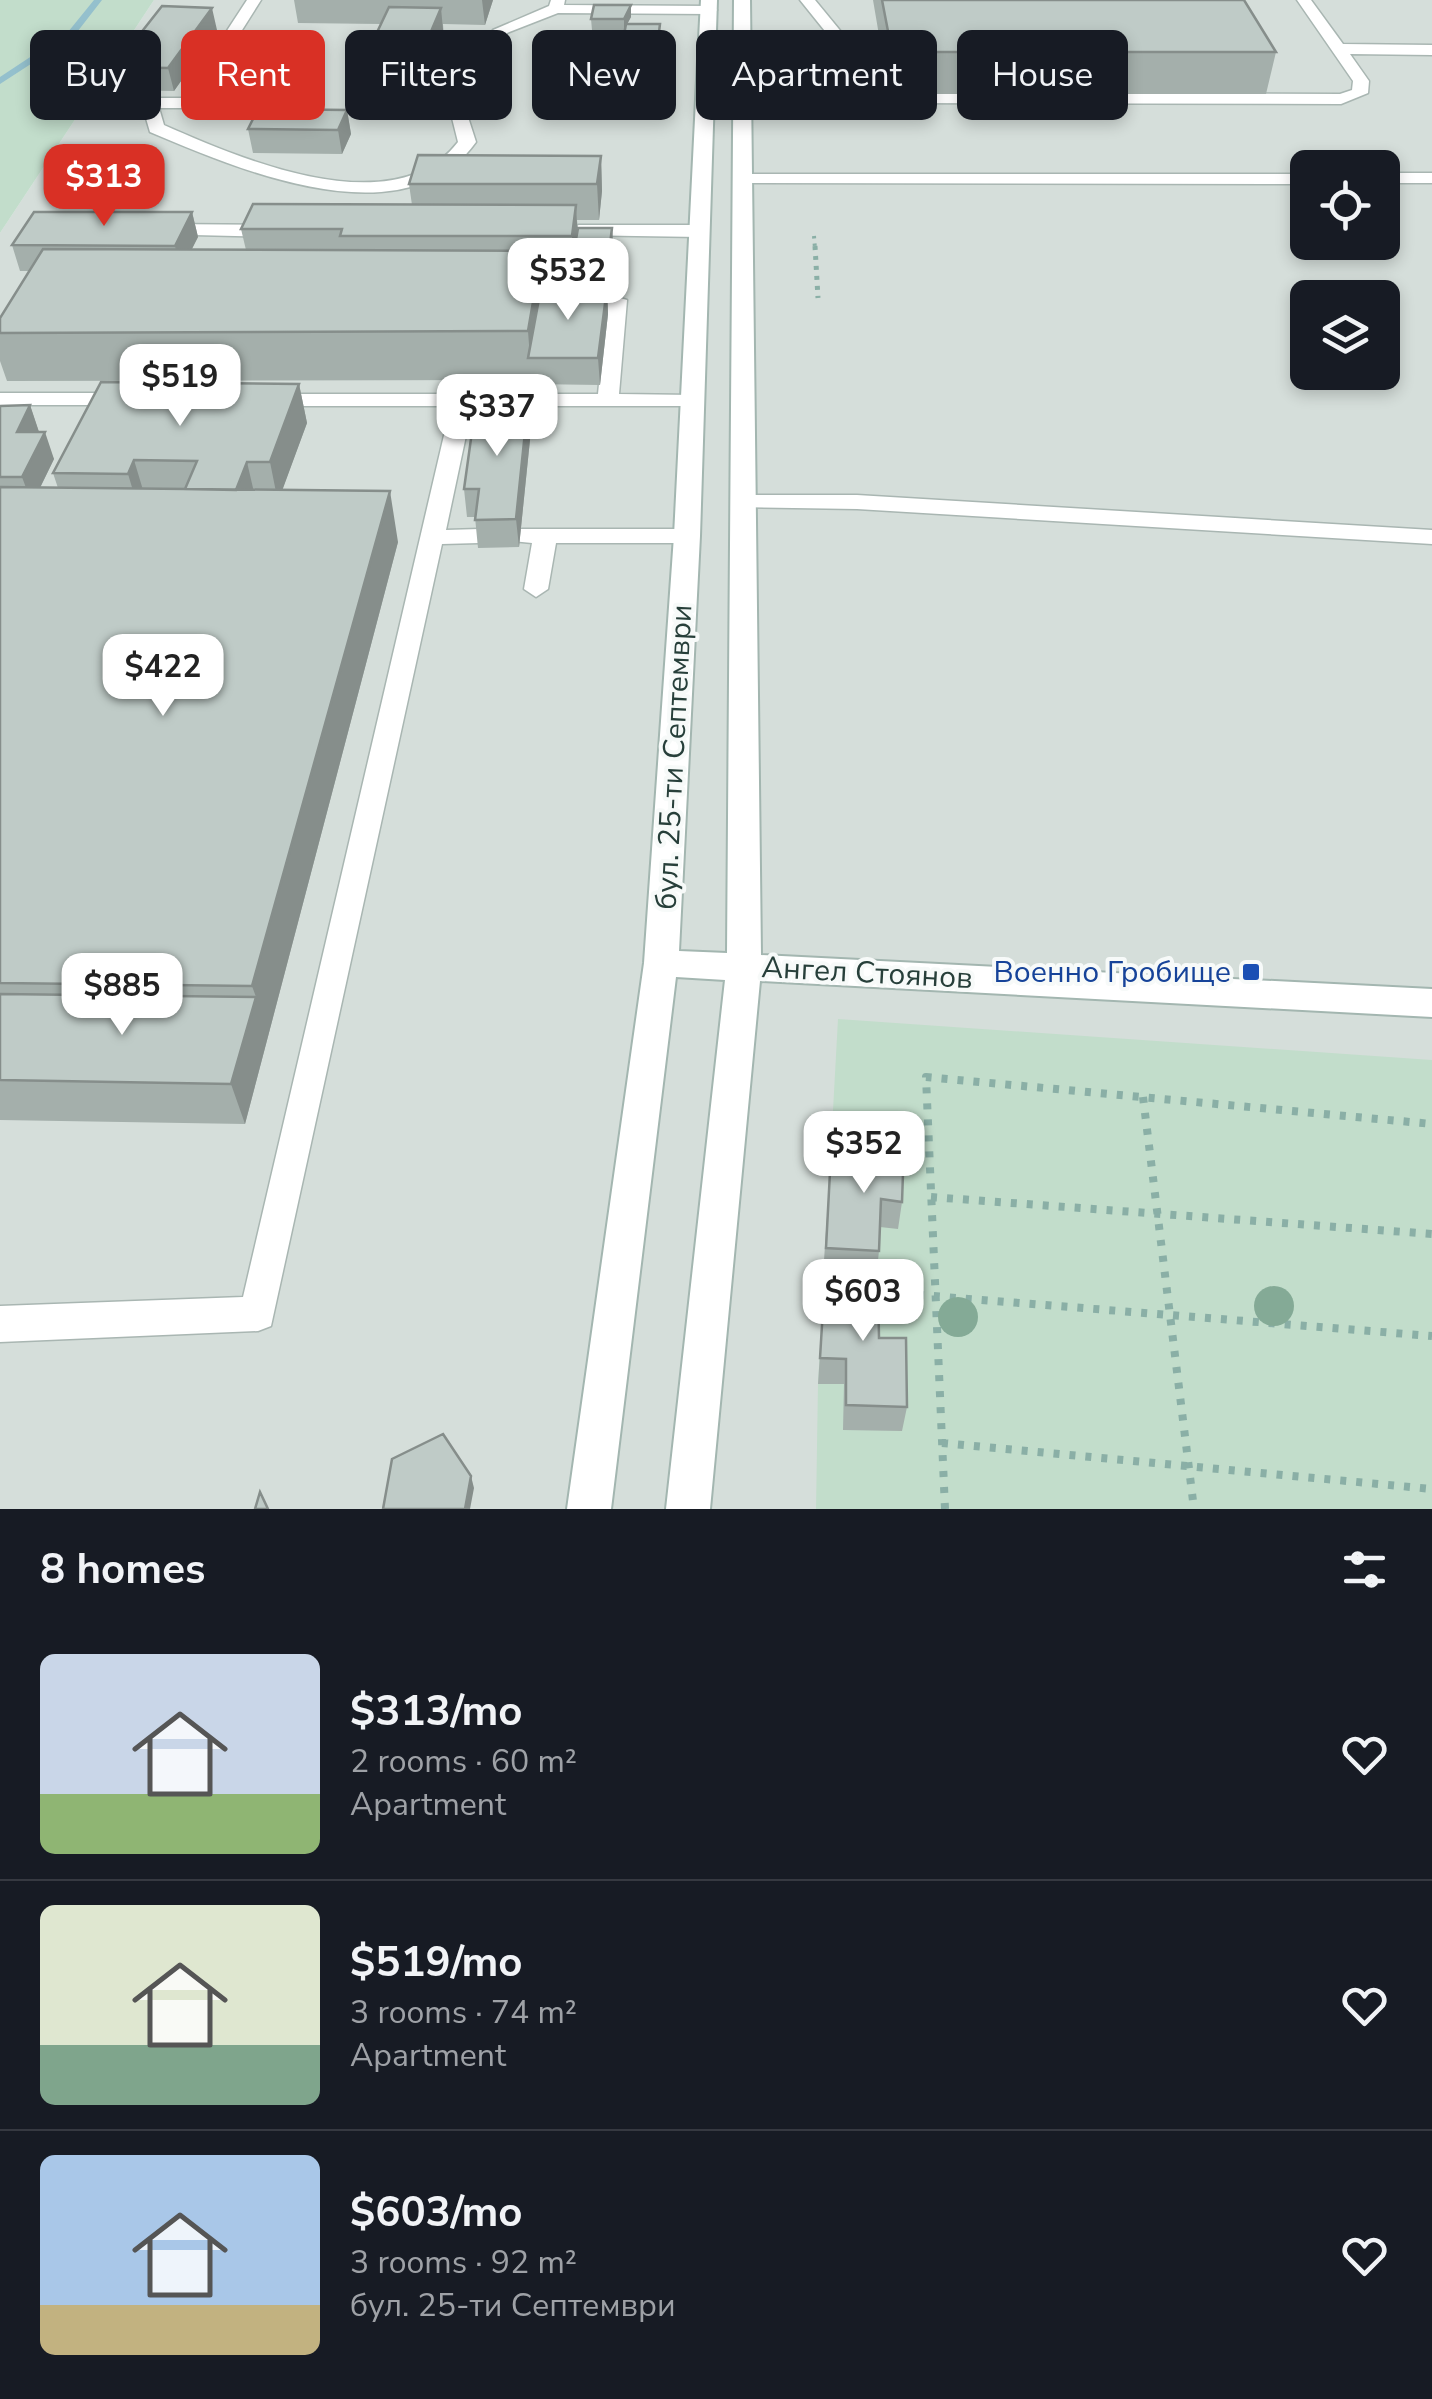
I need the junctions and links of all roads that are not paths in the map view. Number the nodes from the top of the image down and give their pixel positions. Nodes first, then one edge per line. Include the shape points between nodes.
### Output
1 (254, 0) edge
2 (742, 0) edge
3 (806, 0) edge
4 (1304, 0) edge
5 (557, 4) edge
6 (710, 5) edge
7 (1338, 49) junction
8 (1432, 50) edge
9 (161, 104) edge
10 (154, 120) edge
11 (742, 178) junction
12 (1400, 178) edge
13 (1432, 178) edge
14 (1290, 179) edge
15 (146, 230) edge
16 (305, 231) edge
17 (563, 231) edge
18 (700, 231) junction
19 (545, 290) edge
20 (0, 399) edge
21 (157, 399) edge
22 (236, 400) edge
23 (608, 401) junction
24 (693, 401) junction
25 (456, 430) dead end
26 (743, 502) junction
27 (432, 536) junction
28 (480, 536) edge
29 (687, 536) junction
30 (1432, 537) edge
31 (536, 589) dead end
32 (661, 963) junction
33 (744, 966) junction
34 (1432, 1003) edge
35 (0, 1324) edge
36 (588, 1509) edge
37 (688, 1509) edge

1 - 9 lane via 188,103
2 - 11 main road, бул. 25-ти Септември
3 - 7 lane via 844,45 855,94 869,100 1360,93 1362,81
4 - 7 lane
5 - 6 lane
5 - 10 lane via 501,30 459,114 467,142 452,164 423,180 352,188 306,184 246,167 156,128
6 - 18 main road, бул. 25-ти Септември
7 - 8 lane
11 - 14 lane
11 - 26 main road, бул. 25-ти Септември
12 - 13 lane
15 - 16 lane
17 - 18 lane
18 - 24 main road, бул. 25-ти Септември
19 - 23 lane via 584,290 617,300
20 - 21 lane
22 - 23 lane
23 - 24 lane
24 - 29 main road, бул. 25-ти Септември
25 - 27 lane
26 - 30 lane via 857,502
26 - 33 main road, бул. 25-ти Септември
27 - 28 lane
27 - 35 lane via 258,1314
29 - 31 lane via 533,536
29 - 32 main road, бул. 25-ти Септември
32 - 33 main road, Ангел Стоянов
32 - 36 main road, бул. 25-ти Септември
33 - 34 main road, Ангел Стоянов
33 - 37 main road, бул. 25-ти Септември

